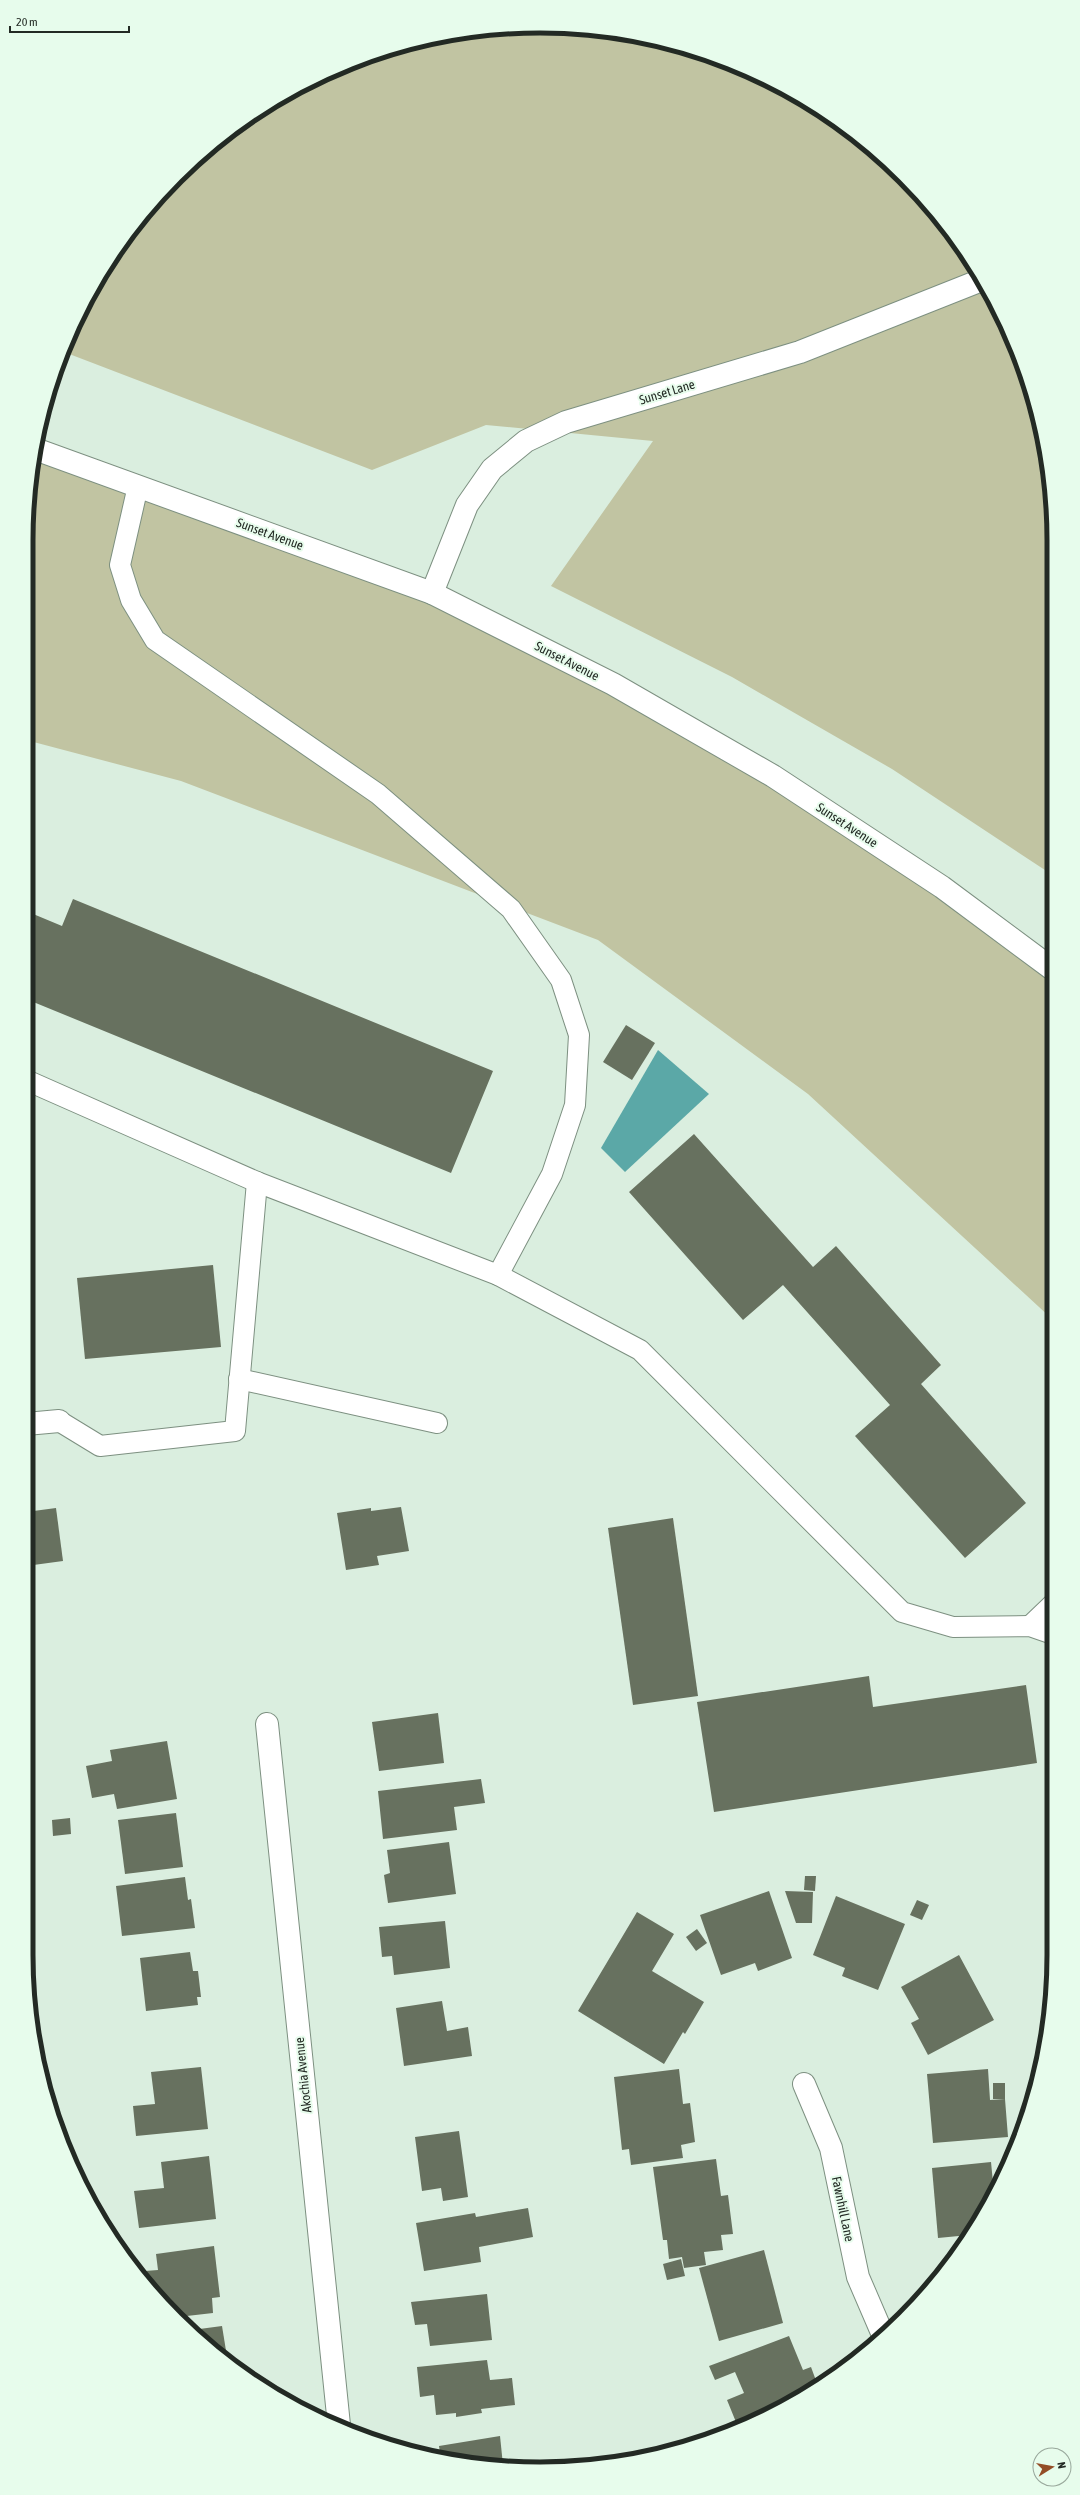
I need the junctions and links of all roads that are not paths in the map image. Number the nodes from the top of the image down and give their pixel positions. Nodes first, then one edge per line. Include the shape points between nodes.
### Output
1 (977, 282) edge
2 (41, 451) edge
3 (138, 486) junction
4 (432, 593) junction
5 (1047, 965) edge
6 (33, 1083) edge
7 (257, 1182) junction
8 (498, 1275) junction
9 (240, 1379) junction
10 (59, 1421) joint
11 (33, 1423) edge
12 (437, 1423) dead end
13 (1047, 1610) edge
14 (1030, 1626) junction
15 (1047, 1632) edge
16 (267, 1724) dead end
17 (804, 2084) dead end
18 (881, 2330) edge
19 (338, 2420) edge

1 - 4 street, Sunset Lane via 800,352 566,422 526,441 492,469 467,505
2 - 3 street, Sunset Avenue
3 - 4 street, Sunset Avenue
3 - 8 lane via 120,565 131,600 155,640 378,794 511,909 561,980 579,1035 575,1105 552,1174
4 - 5 street, Sunset Avenue via 613,684 773,776 942,887
6 - 7 lane
7 - 8 lane
7 - 9 lane
8 - 14 lane via 640,1350 902,1612 953,1627
9 - 10 lane via 235,1431 100,1446
9 - 12 lane
10 - 11 street
13 - 14 lane
14 - 15 lane
16 - 19 street, Akochia Avenue
17 - 18 street, Fawnhill Lane via 831,2148 858,2277

